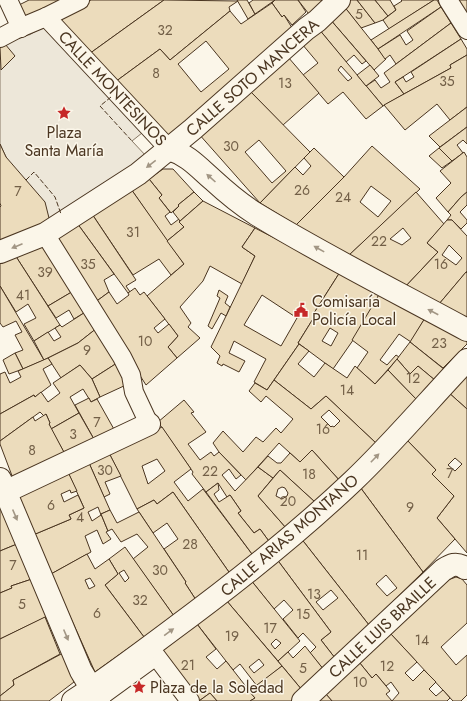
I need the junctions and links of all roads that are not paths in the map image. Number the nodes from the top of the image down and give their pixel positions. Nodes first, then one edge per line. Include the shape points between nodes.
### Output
1 (8, 0) edge
2 (80, 0) edge
3 (339, 0) edge
4 (448, 0) edge
5 (46, 17) junction
6 (21, 28) junction
7 (467, 30) edge
8 (0, 38) edge
9 (169, 149) junction
10 (45, 234) junction
11 (0, 252) edge
12 (467, 330) edge
13 (467, 360) edge
14 (149, 424) joint
15 (3, 486) edge
16 (466, 568) edge
17 (96, 697) edge
18 (73, 701) edge
19 (190, 701) edge
20 (303, 701) edge

1 - 6 street
2 - 5 street
3 - 9 street, CALLE SOTO MANCERA
4 - 7 street
5 - 6 street
5 - 9 street, CALLE MONTESINOS
6 - 8 street
9 -> 10 street, CALLE SOTO MANCERA via 138,174
12 -> 9 street, CALLE MONTESINOS via 255,213 214,182 190,159
10 -> 11 street, CALLE SOTO MANCERA
10 - 14 street via 122,357
17 -> 13 street, CALLE ARIAS MONTANO via 110,676 251,570 320,511 359,475
14 - 15 street
15 -> 17 street via 81,671
16 - 20 street, CALLE LUIS BRAILLE via 457,564 443,570
17 - 18 street, CALLE ARIAS MONTANO
17 - 19 street via 156,656

